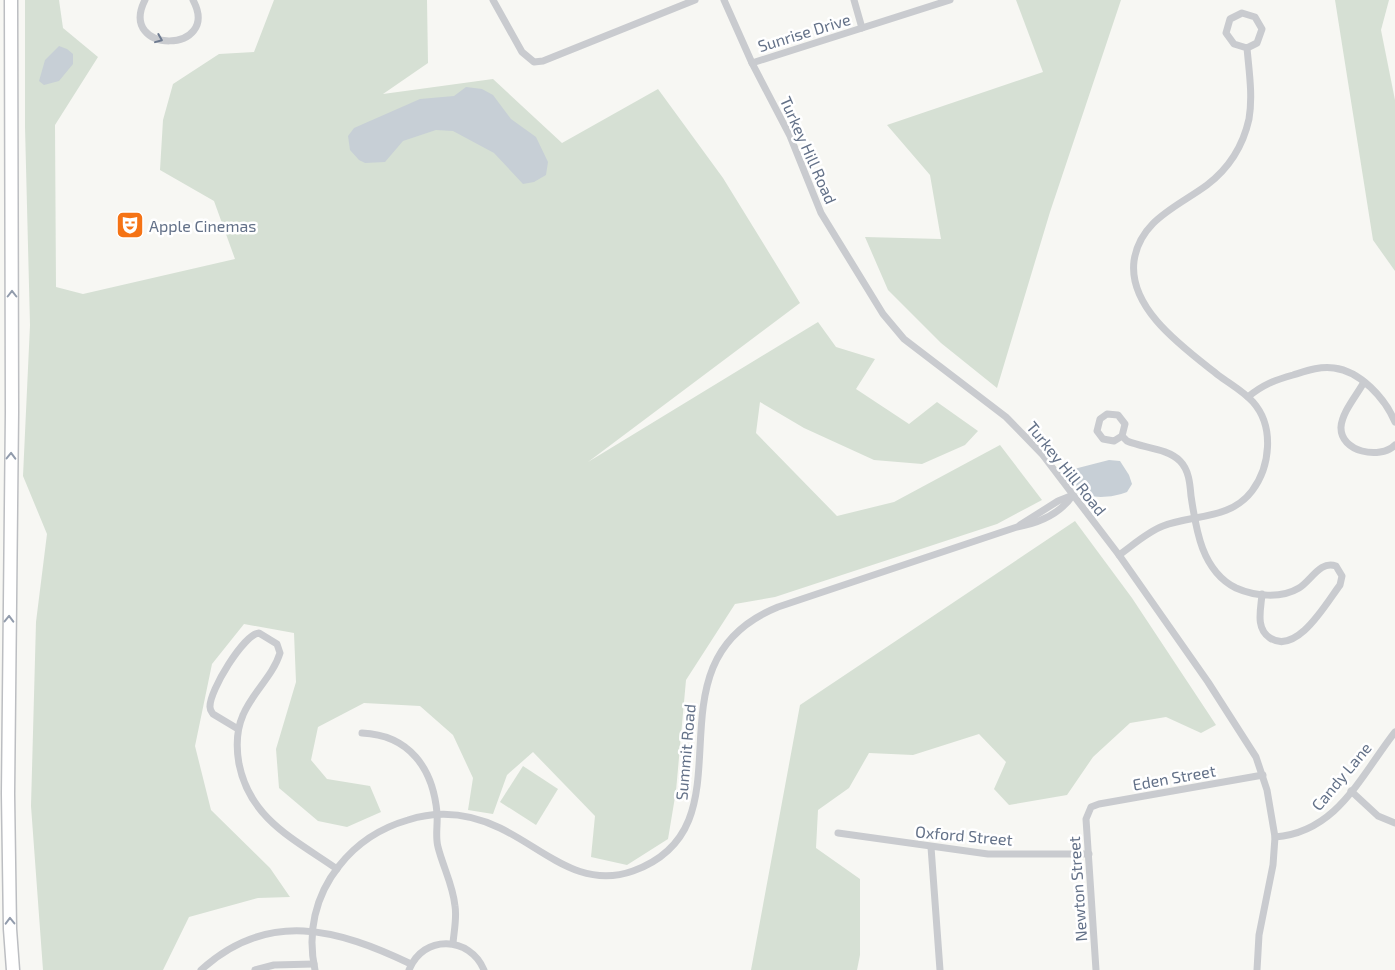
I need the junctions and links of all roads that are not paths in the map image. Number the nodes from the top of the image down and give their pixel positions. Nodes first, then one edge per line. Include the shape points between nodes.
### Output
1 (11, 0) edge
2 (145, 0) edge
3 (193, 0) edge
4 (493, 0) edge
5 (695, 0) edge
6 (724, 0) edge
7 (854, 0) edge
8 (950, 0) edge
9 (862, 28) junction
10 (1247, 48) junction
11 (752, 63) junction
12 (1364, 382) junction
13 (1248, 397) junction
14 (1395, 422) edge
15 (1122, 436) junction
16 (1395, 445) edge
17 (1073, 495) junction
18 (1194, 519) junction
19 (1119, 556) junction
20 (1262, 594) junction
21 (238, 729) junction
22 (1395, 732) edge
23 (362, 733) dead end
24 (1263, 775) junction
25 (1351, 791) junction
26 (1091, 807) joint
27 (437, 814) junction
28 (1395, 823) edge
29 (838, 834) dead end
30 (1275, 837) junction
31 (930, 847) junction
32 (1089, 854) junction
33 (337, 869) junction
34 (311, 930) junction
35 (453, 944) junction
36 (315, 967) edge
37 (410, 967) edge
38 (13, 970) edge
39 (201, 970) edge
40 (256, 970) edge
41 (484, 970) edge
42 (940, 970) edge
43 (1096, 970) edge
44 (1257, 970) edge

38 -> 1 highway via 8,794 12,412
2 -> 3 street via 141,14 145,30 156,40 167,43 179,41 193,29 197,16
4 - 5 street via 522,52 534,62
6 - 11 street, Turkey Hill Road
7 - 9 street
8 - 9 street, Sunrise Drive
9 - 11 street, Sunrise Drive
10 - 10 street via 1257,43 1262,29 1256,17 1242,13 1230,19 1226,33 1234,44
10 - 13 street via 1251,103 1240,146 1216,178 1161,215 1148,228 1139,244 1134,270 1139,296 1154,319 1218,376
11 - 17 street, Turkey Hill Road via 790,136 828,226 892,327 1013,423
12 - 13 street via 1341,369 1320,368 1270,382
12 - 14 street via 1384,402
12 - 16 street via 1344,417 1343,436 1351,446 1362,451 1383,452
13 - 18 street via 1256,405 1268,448 1261,476 1252,491 1238,504 1222,513
15 - 15 street via 1125,428 1121,418 1112,414 1101,418 1097,428 1103,439 1114,442
15 - 18 street via 1179,460 1189,481
17 - 19 street, Turkey Hill Road
17 - 27 street, Summit Road via 1065,507 1032,524 778,607 761,614 739,630 721,650 705,687 698,785 692,814 670,848 643,867 616,875 580,872 553,862 510,833 490,824 470,817
18 - 19 street via 1160,527
18 - 20 street via 1203,549 1216,572 1236,588
19 - 24 street, Turkey Hill Road via 1217,696 1256,757
20 - 20 street via 1297,589 1320,568 1328,565 1336,566 1342,576 1340,584 1304,632 1288,642 1274,640 1263,631 1260,622
21 - 21 street via 280,653 273,640 259,634 247,639 234,656 210,703 215,716
21 - 33 street via 237,754 242,782 255,806 277,828
22 - 25 street, Candy Lane
23 - 27 street via 398,741 413,752 429,780
24 - 26 street, Eden Street
24 - 30 street, Turkey Hill Road
25 - 28 street via 1378,816
25 - 30 street, Candy Lane via 1324,821 1307,831
26 - 32 street, Newton Street via 1086,814
27 - 33 street, Summit Road via 403,821 376,833
27 - 35 street via 438,847 456,907
29 - 31 street, Oxford Street
30 - 44 street, Turkey Hill Road via 1273,865 1259,935
31 - 32 street, Oxford Street via 988,854
31 - 42 street
32 - 43 street, Newton Street
33 - 34 street, Summit Road via 317,908
34 - 36 street, Summit Road
34 - 37 street via 354,939
34 - 39 street via 276,932 244,940
35 - 37 street via 429,947
35 - 41 street via 472,953
36 - 40 street via 274,965

